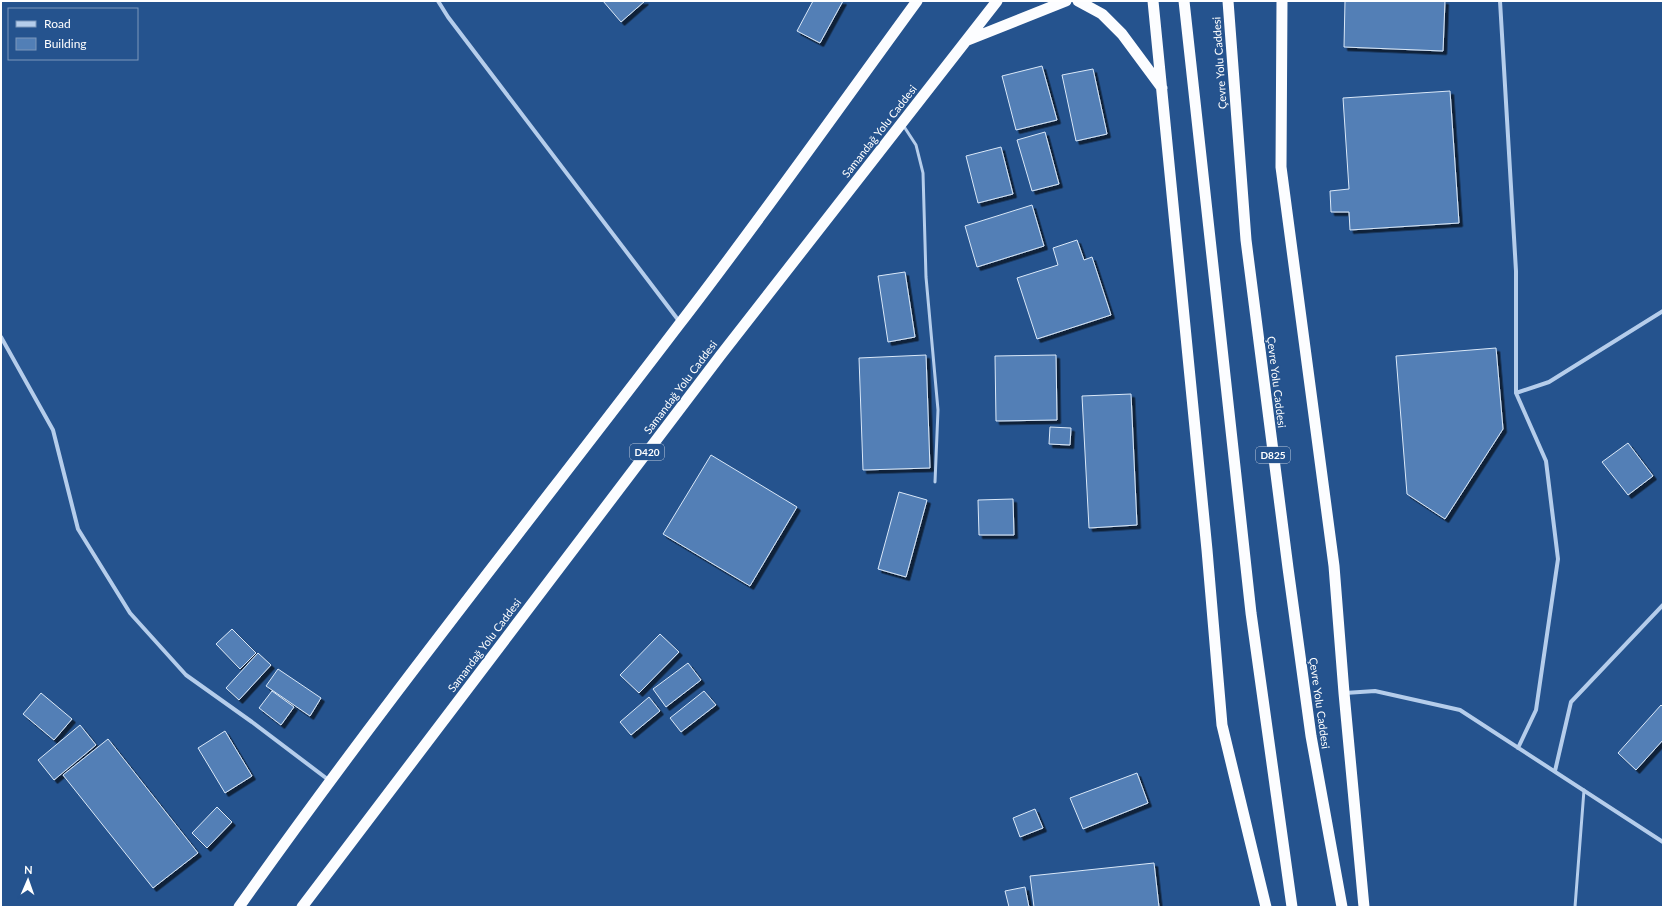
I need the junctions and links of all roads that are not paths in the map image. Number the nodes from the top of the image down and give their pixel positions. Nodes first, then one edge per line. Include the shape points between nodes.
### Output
1 (438, 1) edge
2 (917, 1) edge
3 (997, 1) edge
4 (1066, 1) edge
5 (1078, 1) edge
6 (1153, 1) edge
7 (1228, 1) edge
8 (1282, 1) edge
9 (1500, 1) edge
10 (1184, 5) edge
11 (967, 40) junction
12 (1162, 88) junction
13 (902, 124) junction
14 (1663, 311) edge
15 (681, 323) junction
16 (1, 338) edge
17 (1516, 393) junction
18 (935, 482) dead end
19 (1663, 606) edge
20 (1344, 693) junction
21 (1518, 748) junction
22 (1555, 771) junction
23 (331, 781) junction
24 (1584, 790) junction
25 (1663, 842) edge
26 (239, 907) edge
27 (302, 907) edge
28 (1266, 907) edge
29 (1292, 907) edge
30 (1342, 907) edge
31 (1364, 907) edge
32 (1575, 907) edge

1 - 15 street
2 - 15 highway
3 - 11 highway, Samandağ Yolu Caddesi / D420
4 - 11 highway
5 - 12 highway via 1102,14 1122,34
6 - 12 highway
7 - 30 highway, Çevre Yolu Caddesi / D825 via 1246,240 1311,736
8 - 20 highway via 1281,167 1334,566
9 - 17 street via 1516,271
10 - 29 highway via 1251,613
11 - 13 highway, Samandağ Yolu Caddesi / D420
12 - 28 highway via 1222,725
13 - 18 lane via 916,145 923,173 926,277 938,410
13 - 27 highway, Samandağ Yolu Caddesi / D420 via 720,356
14 - 17 street via 1549,382
15 - 23 highway via 449,623
16 - 23 street via 53,430 78,529 130,613 186,675
17 - 21 street via 1546,461 1558,559 1536,710
19 - 22 street via 1571,702
20 - 21 street via 1375,692 1460,710
20 - 31 highway
21 - 22 street
22 - 24 street
23 - 26 highway
24 - 25 street
24 - 32 lane

